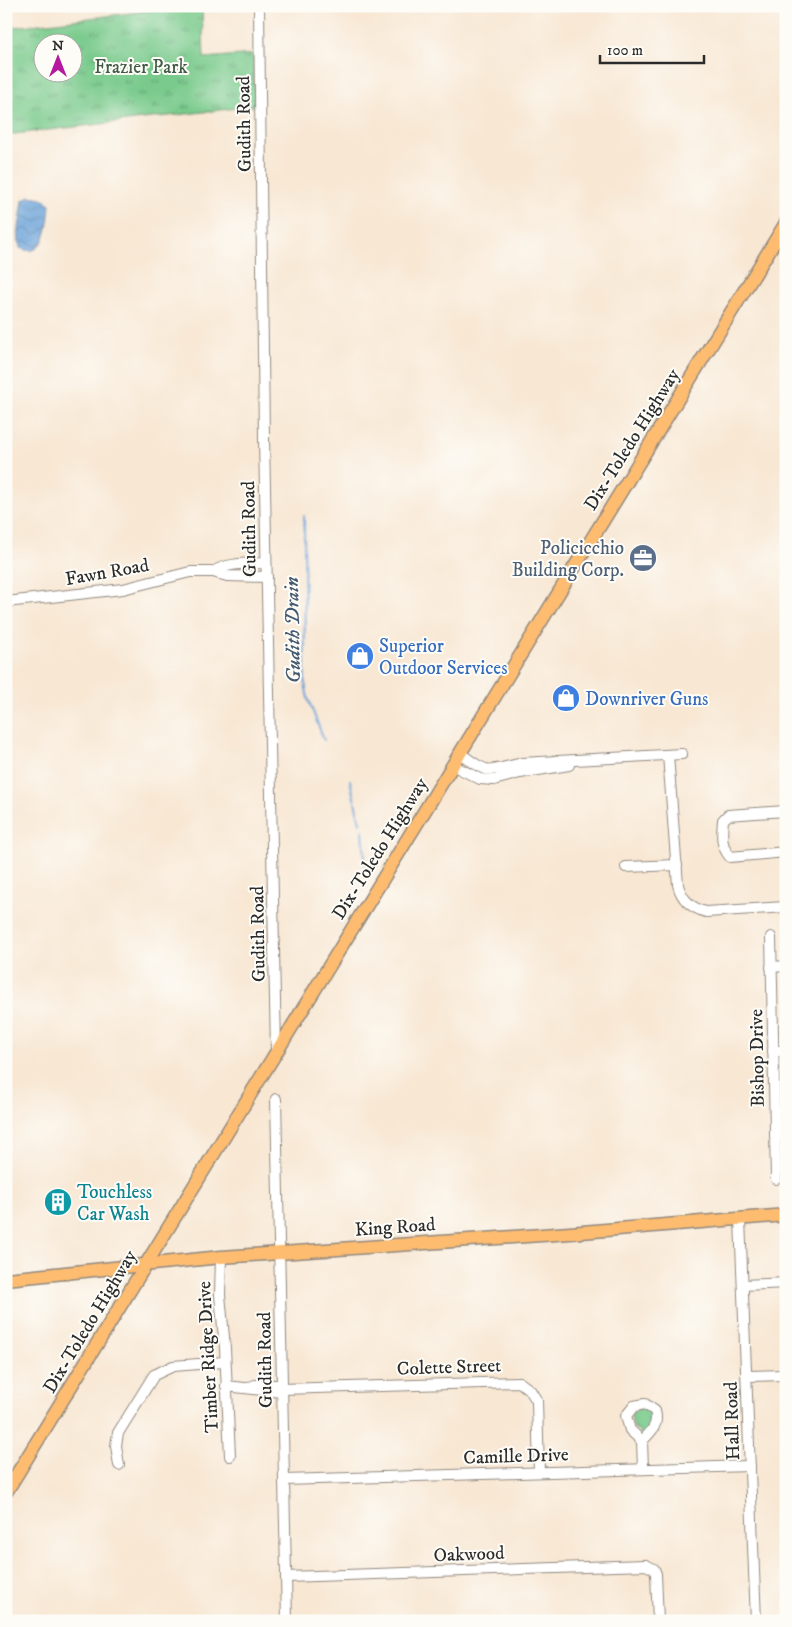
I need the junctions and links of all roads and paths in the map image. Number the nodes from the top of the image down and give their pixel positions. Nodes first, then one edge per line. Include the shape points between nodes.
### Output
1 (259, 6) edge
2 (786, 224) edge
3 (266, 564) junction
4 (213, 572) junction
5 (266, 577) junction
6 (6, 602) edge
7 (460, 753) junction
8 (682, 754) dead end
9 (668, 755) junction
10 (452, 766) junction
11 (518, 768) junction
12 (786, 811) edge
13 (786, 852) edge
14 (677, 865) junction
15 (626, 867) dead end
16 (786, 906) edge
17 (771, 937) dead end
18 (786, 966) edge
19 (771, 967) junction
20 (276, 1051) junction
21 (773, 1051) junction
22 (786, 1051) edge
23 (276, 1099) dead end
24 (780, 1135) edge
25 (776, 1179) dead end
26 (786, 1215) edge
27 (740, 1219) junction
28 (279, 1252) junction
29 (221, 1257) junction
30 (146, 1264) junction
31 (6, 1280) edge
32 (786, 1283) edge
33 (743, 1285) junction
34 (224, 1362) junction
35 (786, 1375) edge
36 (746, 1376) junction
37 (226, 1386) junction
38 (282, 1389) junction
39 (642, 1442) dead end
40 (230, 1456) dead end
41 (119, 1465) dead end
42 (750, 1466) junction
43 (643, 1469) junction
44 (539, 1472) junction
45 (284, 1480) junction
46 (6, 1492) edge
47 (286, 1577) junction
48 (287, 1621) edge
49 (658, 1621) edge
50 (756, 1621) edge

1 - 3 street, Gudith Road
2 - 7 main road, Dix-Toledo Highway
3 - 4 street, Fawn Road via 233,565
3 - 5 street, Gudith Road
4 - 5 street, Fawn Road via 227,576
4 - 6 street, Fawn Road via 176,574 106,592
5 - 20 street, Gudith Road
7 - 10 main road, Dix-Toledo Highway
7 - 11 street via 478,768 489,771
8 - 9 street
9 - 11 street
9 - 14 street
10 - 11 street via 480,779 494,780
10 - 20 main road, Dix-Toledo Highway
12 - 13 street via 728,815 723,820 722,839 730,857
14 - 15 street
14 - 16 street via 682,895 700,911
17 - 19 street, Bishop Drive
18 - 19 street
19 - 21 street, Bishop Drive
20 - 30 main road, Dix-Toledo Highway
21 - 22 street
21 - 24 street, Bishop Drive
23 - 28 street, Gudith Road
24 - 25 street, Bishop Drive
26 - 27 main road, King Road
27 - 28 main road, King Road
27 - 33 street, Hall Road
28 - 29 main road, King Road
28 - 38 street, Gudith Road
29 - 30 main road, King Road
29 - 34 street, Timber Ridge Drive
30 - 31 main road, King Road
30 - 46 main road, Dix-Toledo Highway
32 - 33 street
33 - 36 street, Hall Road
34 - 37 street, Timber Ridge Drive
34 - 41 street via 173,1366 154,1375 118,1433
35 - 36 street
36 - 42 street, Hall Road
37 - 38 street, Colette Street via 250,1388 256,1385
37 - 40 street, Timber Ridge Drive
38 - 44 street, Colette Street via 519,1382 537,1401
38 - 45 street, Gudith Road
39 - 43 street
42 - 43 street, Camille Drive
42 - 50 street, Hall Road
43 - 44 street, Camille Drive
44 - 45 street, Camille Drive
45 - 47 street, Gudith Road
47 - 48 street, Gudith Road
47 - 49 street, Oakwood via 646,1565 656,1574

